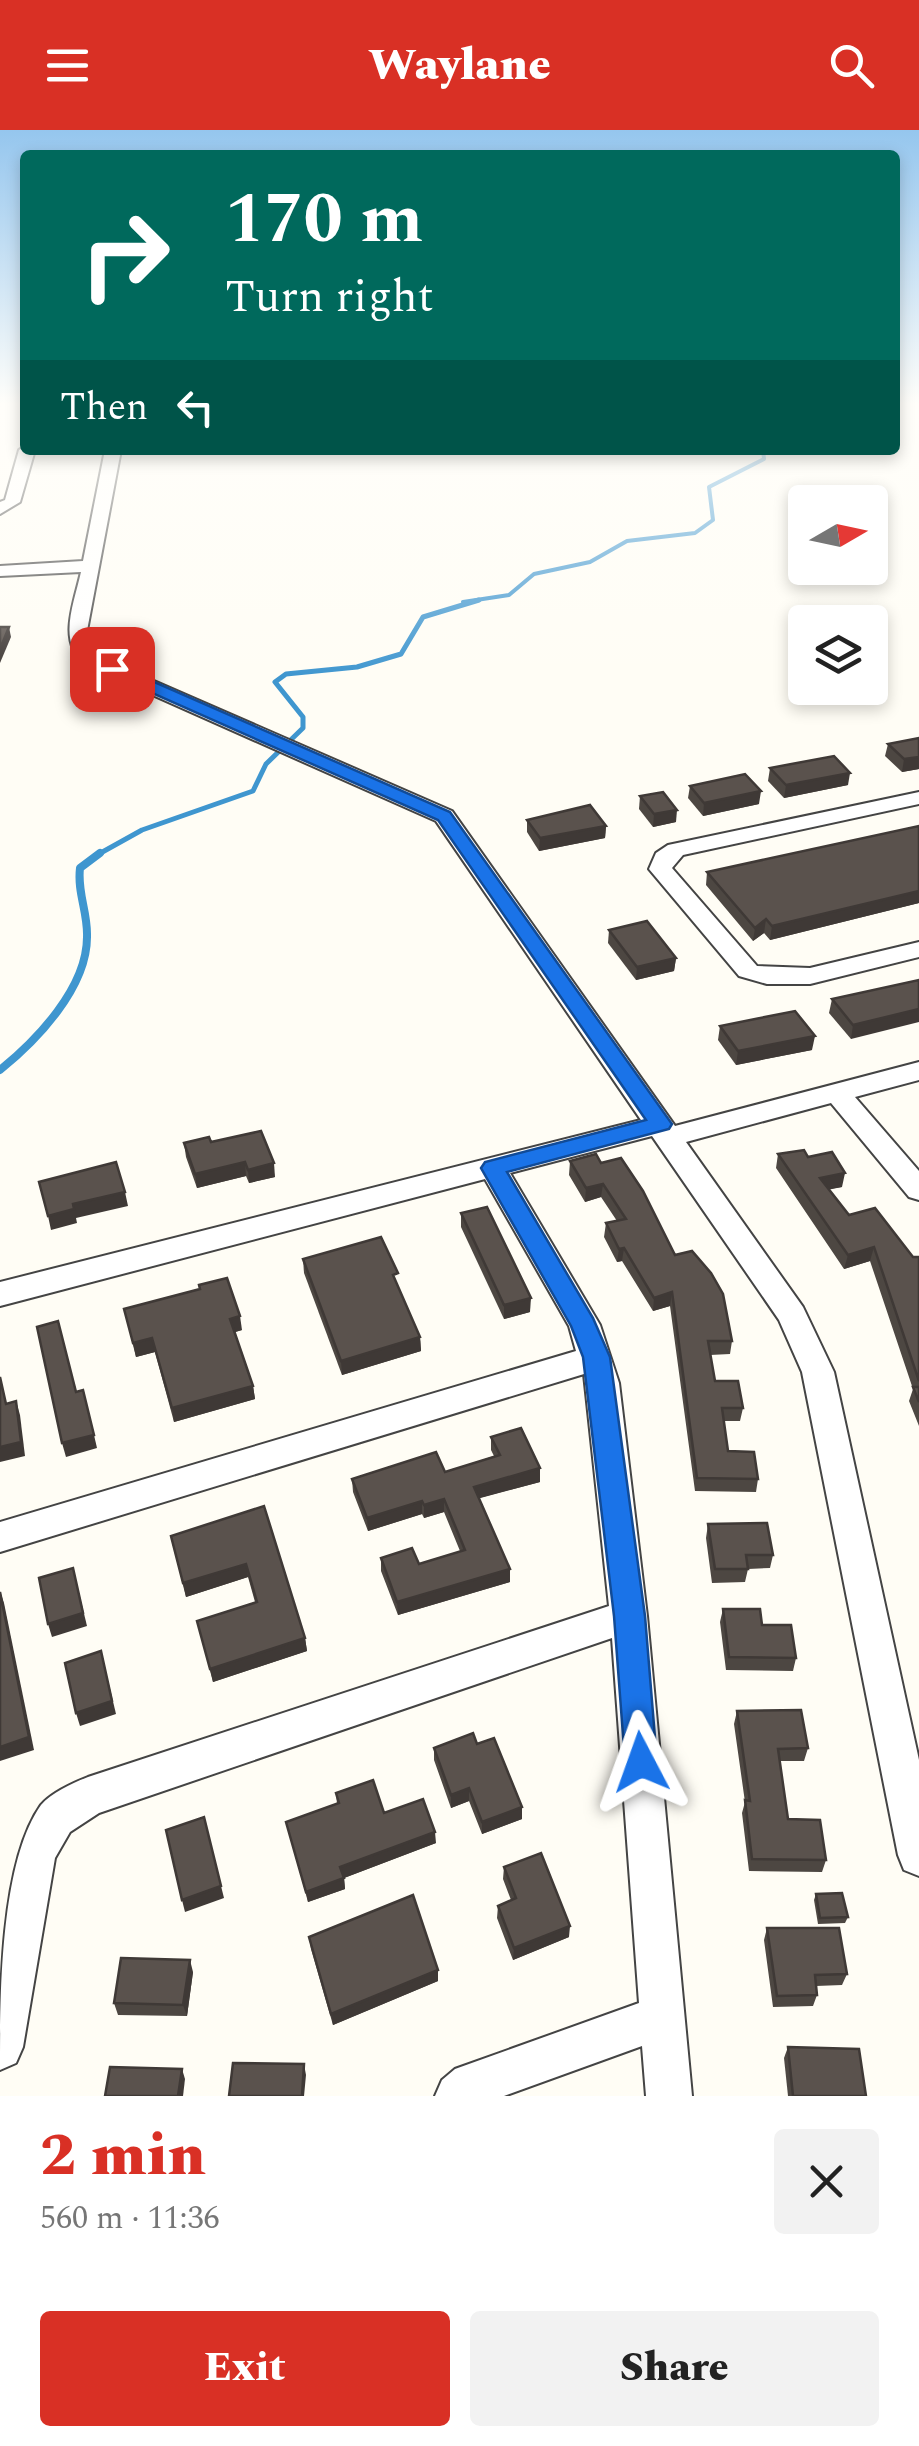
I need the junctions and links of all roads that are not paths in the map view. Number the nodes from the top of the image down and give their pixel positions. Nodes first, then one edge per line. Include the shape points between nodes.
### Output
1 (104, 493) edge
2 (89, 566) junction
3 (0, 570) edge
4 (919, 798) edge
5 (919, 950) edge
6 (919, 1071) edge
7 (836, 1092) junction
8 (665, 1130) junction
9 (493, 1168) junction
10 (919, 1190) edge
11 (0, 1294) edge
12 (596, 1357) junction
13 (0, 1537) edge
14 (630, 1616) junction
15 (919, 1855) edge
16 (662, 2017) junction
17 (0, 2046) edge
18 (458, 2096) edge
19 (669, 2096) edge

1 - 2 street
2 - 3 street
2 - 8 street via 77,636 84,656 450,822
4 - 5 street via 676,850 660,869 748,971 766,978 792,979
6 - 7 street
7 - 8 street
7 - 10 street
8 - 9 street
8 - 15 street via 792,1315 818,1372
9 - 11 street
9 - 12 street
12 - 13 street
12 - 14 street
14 - 16 street
14 - 17 street via 88,1798 56,1818 36,1851
16 - 18 street
16 - 19 street

